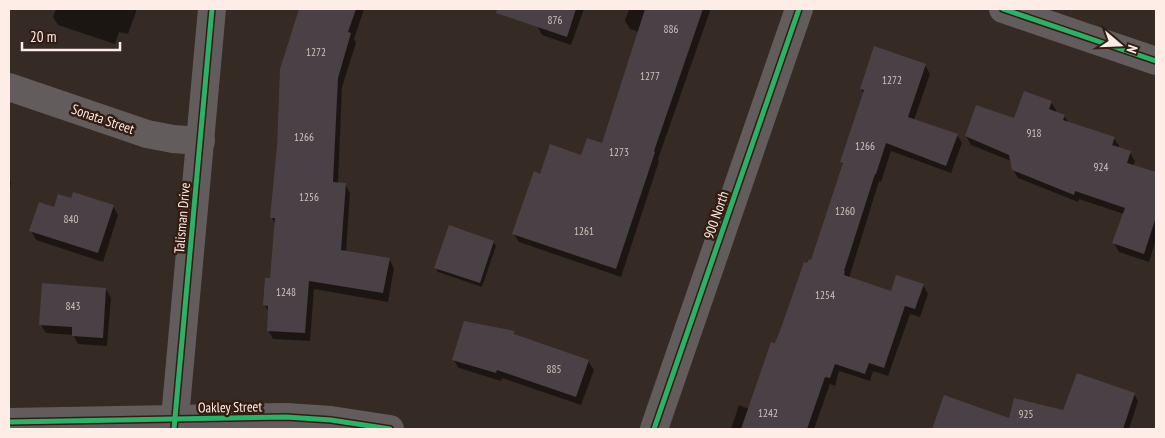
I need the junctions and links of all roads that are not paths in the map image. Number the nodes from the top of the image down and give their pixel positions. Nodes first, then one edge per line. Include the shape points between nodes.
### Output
1 (212, 9) edge
2 (799, 9) edge
3 (1003, 9) edge
4 (1156, 61) edge
5 (9, 87) edge
6 (201, 140) junction
7 (9, 422) edge
8 (174, 424) edge
9 (390, 429) edge
10 (654, 429) edge

1 - 6 street, Talisman Drive
2 - 10 street, 900 North
3 - 4 street
5 - 6 street, Sonata Street via 147,134
6 - 8 street, Talisman Drive
7 - 8 street, Oakley Street
8 - 9 street, Oakley Street via 286,417

